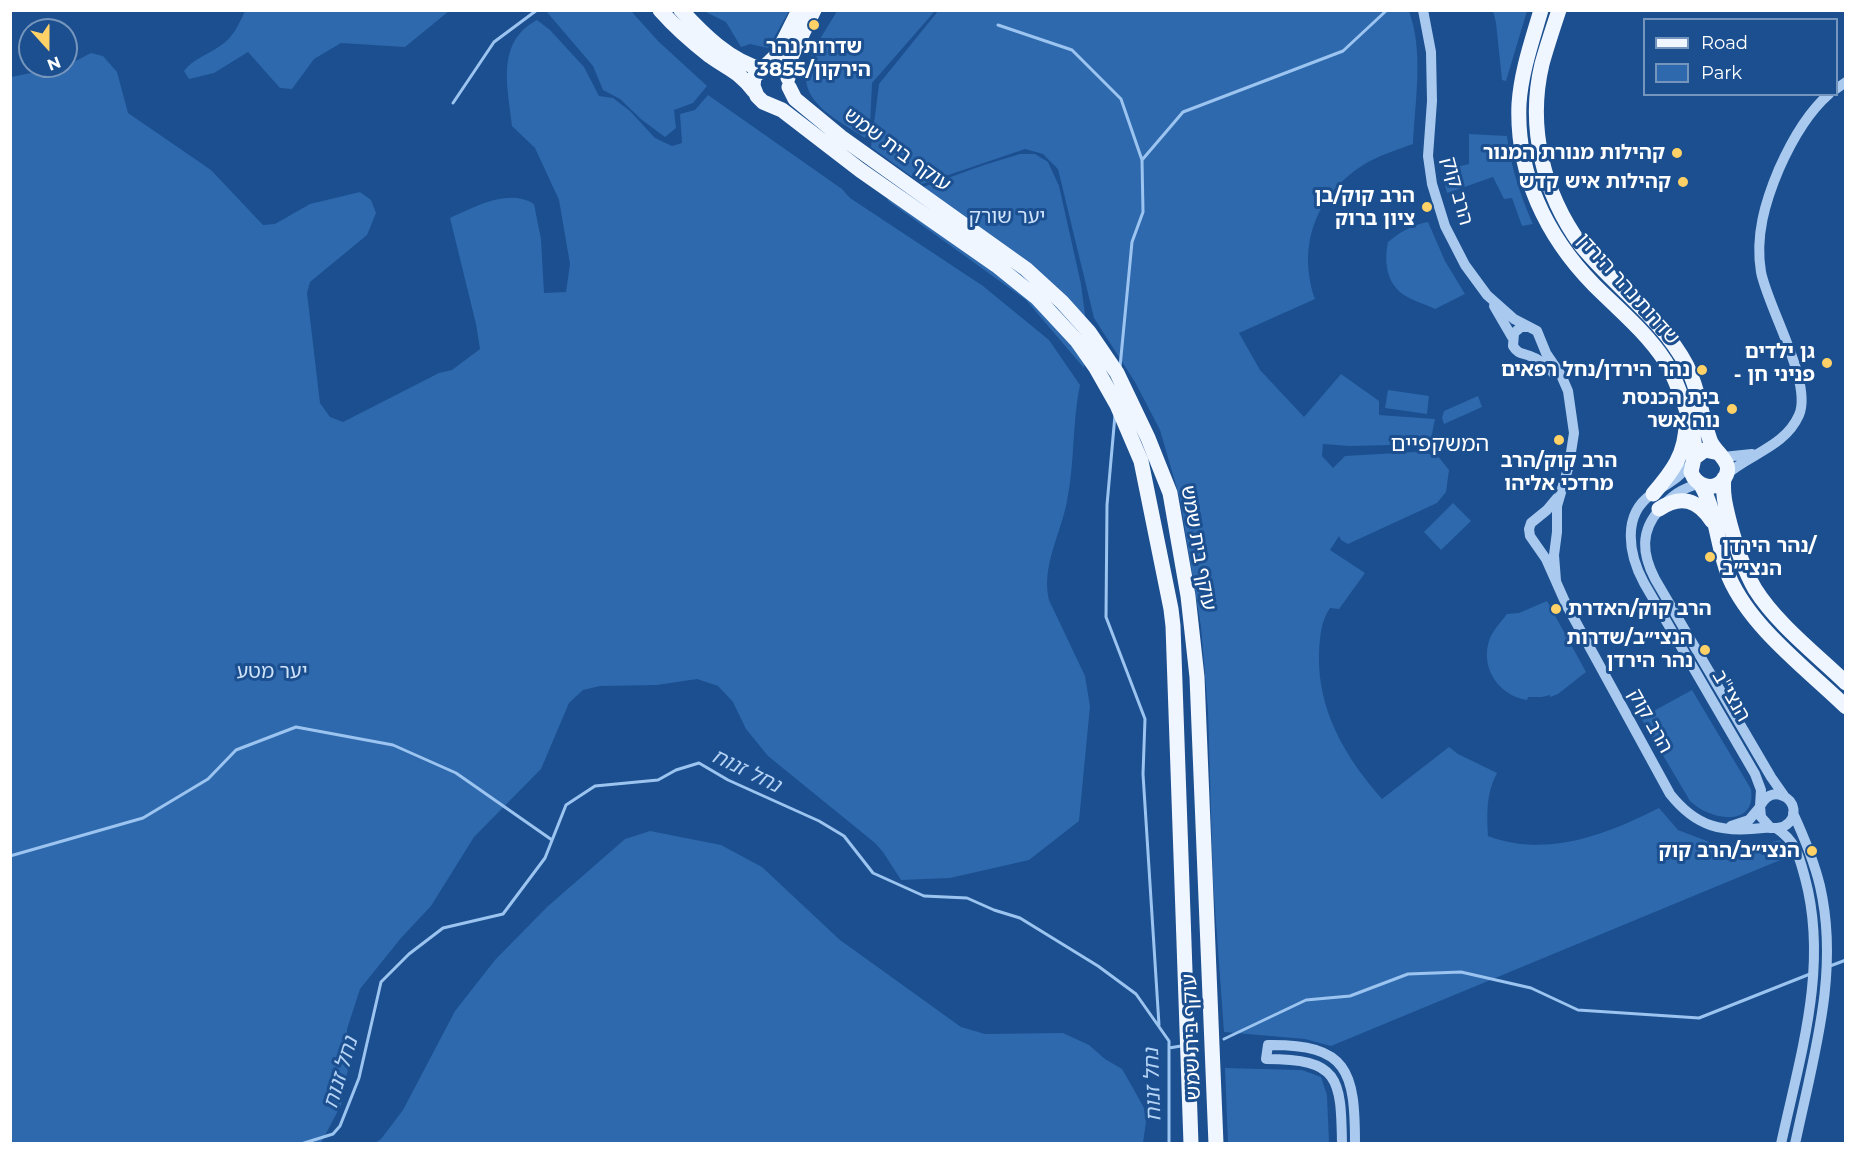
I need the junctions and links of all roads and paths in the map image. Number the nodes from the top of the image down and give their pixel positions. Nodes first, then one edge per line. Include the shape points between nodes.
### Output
1 (660, 10) edge
2 (681, 10) edge
3 (799, 10) edge
4 (814, 10) edge
5 (1423, 10) edge
6 (1541, 10) edge
7 (1559, 10) edge
8 (763, 68) junction
9 (789, 83) junction
10 (754, 92) junction
11 (1827, 96) edge
12 (766, 103) junction
13 (1490, 298) junction
14 (1529, 327) junction
15 (1512, 337) junction
16 (1540, 339) junction
17 (1528, 355) junction
18 (1570, 400) junction
19 (1684, 403) junction
20 (1755, 454) junction
21 (1721, 455) junction
22 (1694, 458) junction
23 (1725, 477) junction
24 (1700, 484) junction
25 (1559, 493) junction
26 (1653, 494) junction
27 (1659, 509) junction
28 (1538, 518) junction
29 (1714, 523) junction
30 (1556, 533) junction
31 (1536, 543) junction
32 (1556, 581) junction
33 (1845, 683) edge
34 (1845, 707) edge
35 (1785, 797) junction
36 (1760, 807) junction
37 (1793, 813) junction
38 (1716, 827) junction
39 (1773, 828) junction
40 (1191, 1143) edge
41 (1216, 1143) edge
42 (1342, 1143) edge
43 (1355, 1143) edge
44 (1781, 1143) edge
45 (1795, 1143) edge

1 - 10 main road via 710,56 745,78
2 - 8 main road via 733,56 747,65
3 - 8 main road via 776,56
4 - 9 main road via 791,57
5 - 13 street, הרב קוק via 1431,52 1428,156 1432,184 1455,247
6 - 19 main road, שדרות נהר הירדן via 1527,54 1519,103 1529,182 1556,240 1656,349 1671,371
7 - 21 main road, שדרות נהר הירדן via 1542,65 1537,112 1540,154 1551,191 1569,229 1591,257 1671,339 1694,380 1711,441
8 - 9 main road via 781,69
8 - 10 main road via 754,77
9 - 12 main road via 787,95 780,101
9 - 41 main road, עוקף בית שמש via 795,99 841,137 1026,269 1062,302 1117,373 1148,438 1170,493 1197,677
10 - 12 main road
11 - 20 street via 1791,143 1767,199 1760,227 1761,272 1797,369 1801,404 1786,435
12 - 40 main road, עוקף בית שמש via 782,110 1037,298 1066,328 1095,368 1117,405 1141,461 1172,609
13 - 14 street, הרב קוק
13 - 15 street, הרב קוק
14 - 15 street via 1517,330
14 - 16 street via 1537,331
15 - 17 street via 1515,350
16 - 17 street via 1536,351
16 - 18 street, הרב קוק via 1565,382
17 - 18 street, הרב קוק via 1551,370
18 - 25 street, הרב קוק via 1573,442
19 - 22 main road, שדרות נהר הירדן via 1694,433
19 - 26 main road via 1686,430 1681,457
20 - 21 street
20 - 23 street
21 - 22 main road via 1705,450
21 - 23 main road via 1727,464
22 - 24 main road via 1691,472
22 - 26 street, הנצי"ב via 1679,477
23 - 24 main road via 1716,485
23 - 33 main road via 1723,492 1734,537 1755,588 1773,612
24 - 27 street, הנצי"ב via 1676,493
24 - 29 main road via 1711,505
25 - 28 street, הרב קוק
25 - 30 street, הרב קוק
26 - 36 street, הנצי"ב via 1643,502 1631,526 1634,561 1755,774 1761,787
27 - 29 main road via 1673,501 1693,501
27 - 35 street, הנצי"ב via 1646,531 1645,550 1651,570
28 - 30 street via 1551,519
28 - 31 street via 1529,529
29 - 34 main road via 1730,578 1750,611
30 - 31 street via 1548,544
30 - 32 street, הרב קוק
31 - 32 street, הרב קוק
32 - 38 street, הרב קוק via 1670,794 1692,817
35 - 36 street via 1771,795
35 - 37 street via 1791,802
36 - 38 street via 1742,824
36 - 39 street via 1762,819
37 - 39 street via 1789,822
37 - 45 street via 1820,885 1828,954 1825,1004
38 - 39 street, הרב קוק
39 - 44 street via 1794,843 1813,918 1815,951 1810,1008
42 - 43 street via 1340,1096 1333,1078 1311,1064 1266,1059 1268,1045 1317,1050 1344,1068 1353,1093

